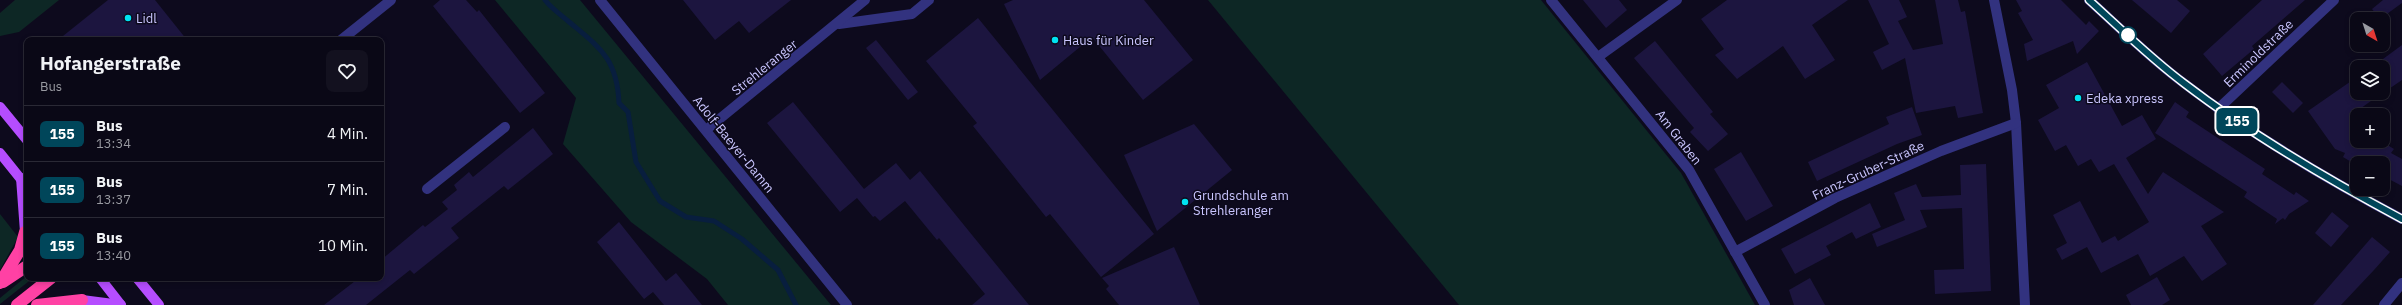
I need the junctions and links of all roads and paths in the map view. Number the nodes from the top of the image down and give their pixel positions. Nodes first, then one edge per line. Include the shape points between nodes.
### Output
1 (390, 0) edge
2 (600, 0) edge
3 (865, 0) edge
4 (929, 0) edge
5 (1551, 0) edge
6 (1677, 0) edge
7 (1994, 0) edge
8 (2089, 0) edge
9 (2334, 0) edge
10 (839, 24) junction
11 (345, 37) edge
12 (1598, 57) junction
13 (0, 107) edge
14 (2218, 109) junction
15 (2016, 123) junction
16 (505, 127) dead end
17 (706, 130) junction
18 (24, 136) edge
19 (0, 153) edge
20 (24, 182) edge
21 (427, 189) dead end
22 (2402, 219) edge
23 (24, 236) edge
24 (1735, 252) junction
25 (24, 268) edge
26 (47, 281) edge
27 (102, 281) edge
28 (139, 281) edge
29 (2402, 283) edge
30 (0, 284) edge
31 (82, 300) joint
32 (17, 305) edge
33 (37, 305) edge
34 (121, 305) edge
35 (159, 305) edge
36 (847, 305) edge
37 (1765, 305) edge
38 (2025, 305) edge
39 (2384, 305) edge

1 - 11 street
2 - 17 street, Adolf-Baeyer-Damm
3 - 10 street, Strehleranger
4 - 10 street via 912,14
5 - 12 street, Am Graben
6 - 12 street
7 - 15 street
8 - 14 street via 2183,83
9 - 14 street, Erminoldstraße
10 - 17 street, Strehleranger
12 - 24 street, Am Graben via 1689,170
13 - 18 main road
14 - 22 street via 2299,161
15 - 24 street, Franz-Gruber-Straße via 1940,150 1835,198
15 - 38 street
16 - 21 street
17 - 36 street, Adolf-Baeyer-Damm
19 - 20 main road
23 - 30 highway via 20,250
24 - 37 street, Am Graben
25 - 30 highway
26 - 32 highway
27 - 34 main road
28 - 35 main road
29 - 39 street
31 - 33 highway
31 - 34 main road

